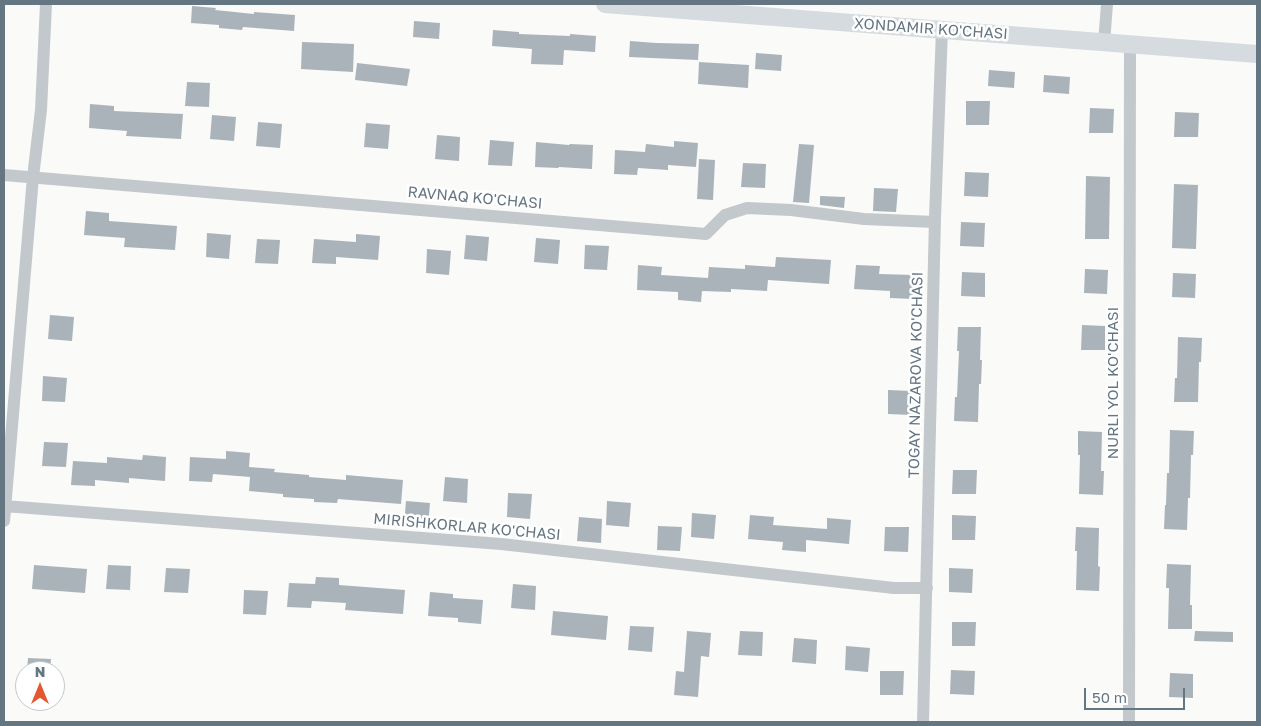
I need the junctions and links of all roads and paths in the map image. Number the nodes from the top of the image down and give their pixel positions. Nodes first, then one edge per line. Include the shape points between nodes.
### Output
1 (46, 4) edge
2 (606, 4) edge
3 (1108, 4) edge
4 (942, 29) junction
5 (1104, 43) junction
6 (1130, 44) junction
7 (1257, 54) edge
8 (4, 175) edge
9 (33, 177) junction
10 (935, 222) junction
11 (4, 506) edge
12 (4, 521) edge
13 (927, 588) junction
14 (923, 722) edge
15 (1130, 722) edge

1 - 9 street via 41,110
2 - 4 main road, XONDAMIR KO'CHASI
3 - 5 street
4 - 5 main road, XONDAMIR KO'CHASI
4 - 10 street, TOGAY NAZAROVA KO'CHASI
5 - 6 main road, XONDAMIR KO'CHASI
6 - 7 main road, XONDAMIR KO'CHASI
6 - 15 street, NURLI YOL KO'CHASI
8 - 9 street, RAVNAQ KO'CHASI
9 - 10 street, RAVNAQ KO'CHASI via 706,234 725,215 747,208
9 - 11 street
10 - 13 street, TOGAY NAZAROVA KO'CHASI
11 - 12 street
11 - 13 street, MIRISHKORLAR KO'CHASI via 501,544 894,588
13 - 14 street, TOGAY NAZAROVA KO'CHASI

